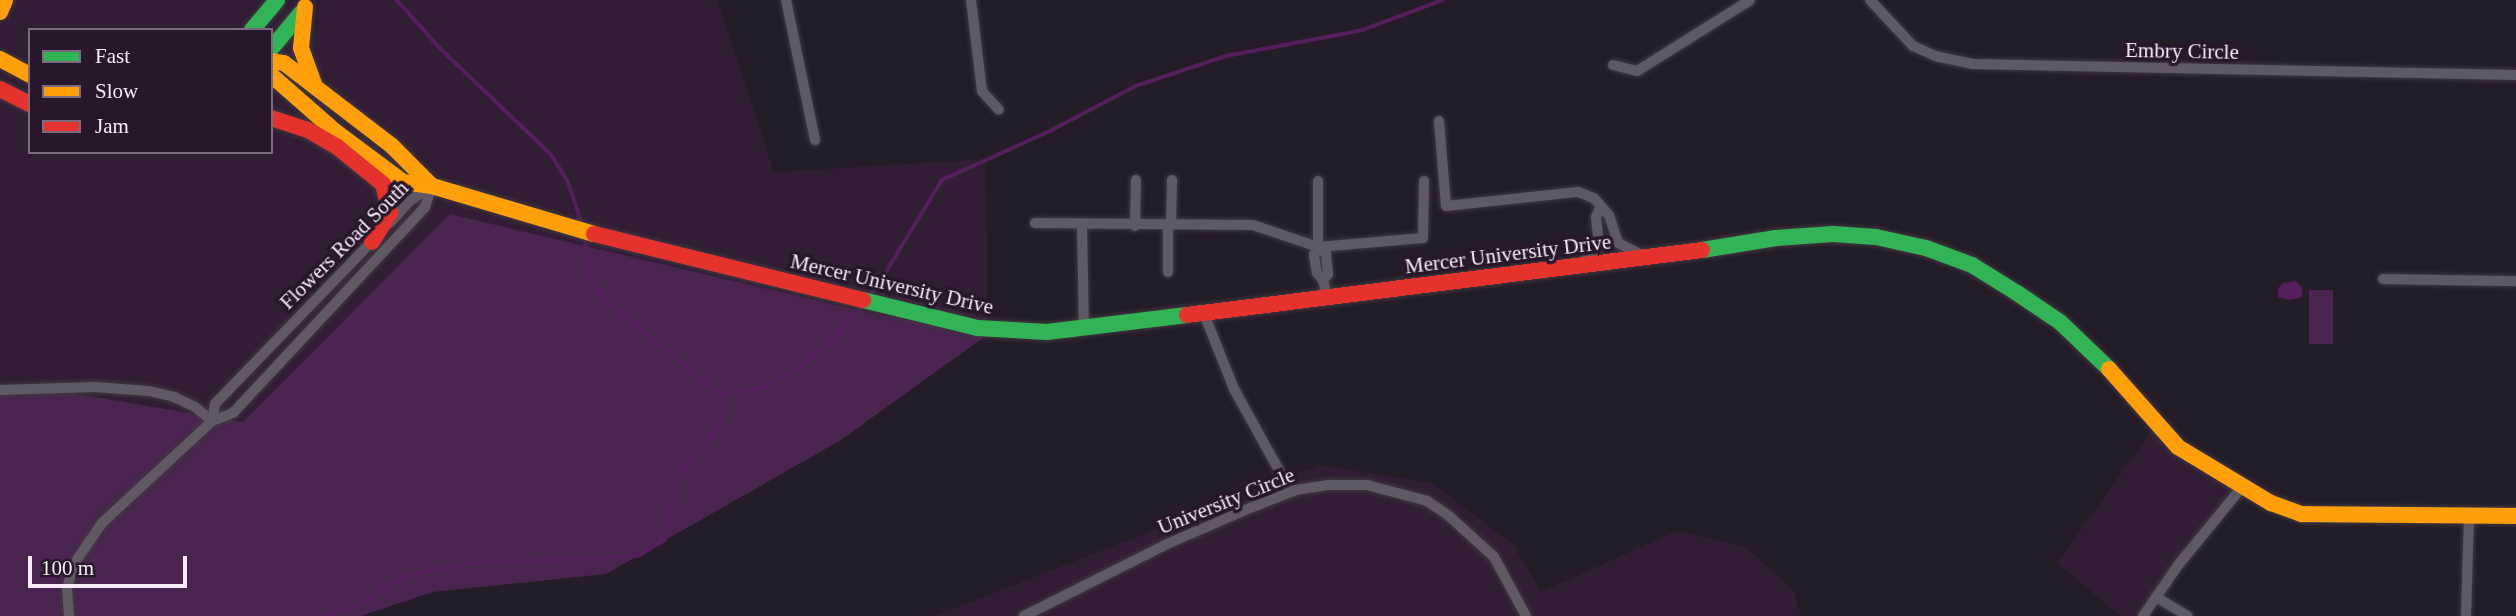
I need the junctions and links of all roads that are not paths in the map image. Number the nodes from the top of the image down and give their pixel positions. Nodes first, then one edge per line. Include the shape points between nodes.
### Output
1 (5, 0) edge
2 (277, 0) edge
3 (786, 0) edge
4 (971, 0) edge
5 (1749, 0) edge
6 (1870, 0) edge
7 (307, 4) edge
8 (0, 12) edge
9 (254, 28) edge
10 (273, 46) edge
11 (0, 59) edge
12 (273, 61) edge
13 (1613, 65) dead end
14 (28, 74) edge
15 (2516, 75) edge
16 (273, 78) edge
17 (315, 86) junction
18 (0, 89) edge
19 (28, 103) edge
20 (999, 110) dead end
21 (273, 119) edge
22 (1439, 121) dead end
23 (816, 140) dead end
24 (1136, 180) dead end
25 (1172, 180) dead end
26 (1318, 181) dead end
27 (1424, 181) dead end
28 (432, 186) junction
29 (1600, 208) junction
30 (1035, 223) dead end
31 (1169, 225) junction
32 (1082, 226) junction
33 (1135, 226) junction
34 (1614, 236) junction
35 (1598, 238) junction
36 (372, 242) junction
37 (1318, 247) junction
38 (1651, 257) junction
39 (1578, 267) junction
40 (1168, 272) dead end
41 (2383, 279) dead end
42 (2516, 281) edge
43 (1327, 299) junction
44 (1204, 314) junction
45 (1084, 328) junction
46 (0, 390) edge
47 (212, 421) junction
48 (2242, 487) junction
49 (1291, 492) junction
50 (2469, 515) junction
51 (2516, 516) edge
52 (2155, 597) junction
53 (68, 610) edge
54 (1024, 616) edge
55 (1525, 616) edge
56 (2143, 616) edge
57 (2188, 616) edge
58 (2466, 616) edge

1 - 8 street
2 - 9 street
3 - 23 street
4 - 20 street via 982,91
5 - 13 street via 1637,71
6 - 15 street, Embry Circle via 1913,46 1972,64
7 - 10 street
7 - 17 street via 301,48
11 - 14 street
12 - 17 street, Mercer University Drive via 283,62
16 - 28 street, Mercer University Drive via 403,182
17 - 28 street, Mercer University Drive via 392,146
18 - 19 street
21 - 36 street via 308,130 336,146 383,184 390,213
22 - 29 street via 1446,206 1578,192 1594,198
24 - 33 street
25 - 31 street
26 - 37 street
27 - 37 street via 1423,238
28 - 36 street, Flowers Road South via 411,200
28 - 45 street, Mercer University Drive via 572,229 978,328 1047,332
28 - 47 street, Flowers Road South via 425,207 242,404
29 - 34 street via 1609,215
29 - 35 street
30 - 32 street
31 - 33 street
31 - 37 street via 1253,225
31 - 40 street
32 - 33 street
32 - 45 street
34 - 35 street
34 - 38 street via 1630,252
35 - 39 street via 1599,246
36 - 47 street, Flowers Road South via 215,404
37 - 43 street via 1314,256 1317,274
38 - 39 street, Mercer University Drive
38 - 48 street, Mercer University Drive via 1776,237 1833,234 1926,248 1972,265 2060,322 2178,447
39 - 43 street, Mercer University Drive
41 - 42 street
43 - 44 street, Mercer University Drive
44 - 45 street, Mercer University Drive
44 - 49 street via 1234,389
46 - 47 street via 95,387 149,391 174,397
47 - 53 street, Flowers Road South via 102,523 78,558 66,589
48 - 50 street, Mercer University Drive via 2302,513
48 - 52 street
49 - 54 street, University Circle via 1167,544
49 - 55 street, University Circle via 1367,485 1427,501 1494,557
50 - 51 street, Mercer University Drive
50 - 58 street
52 - 56 street
52 - 57 street

